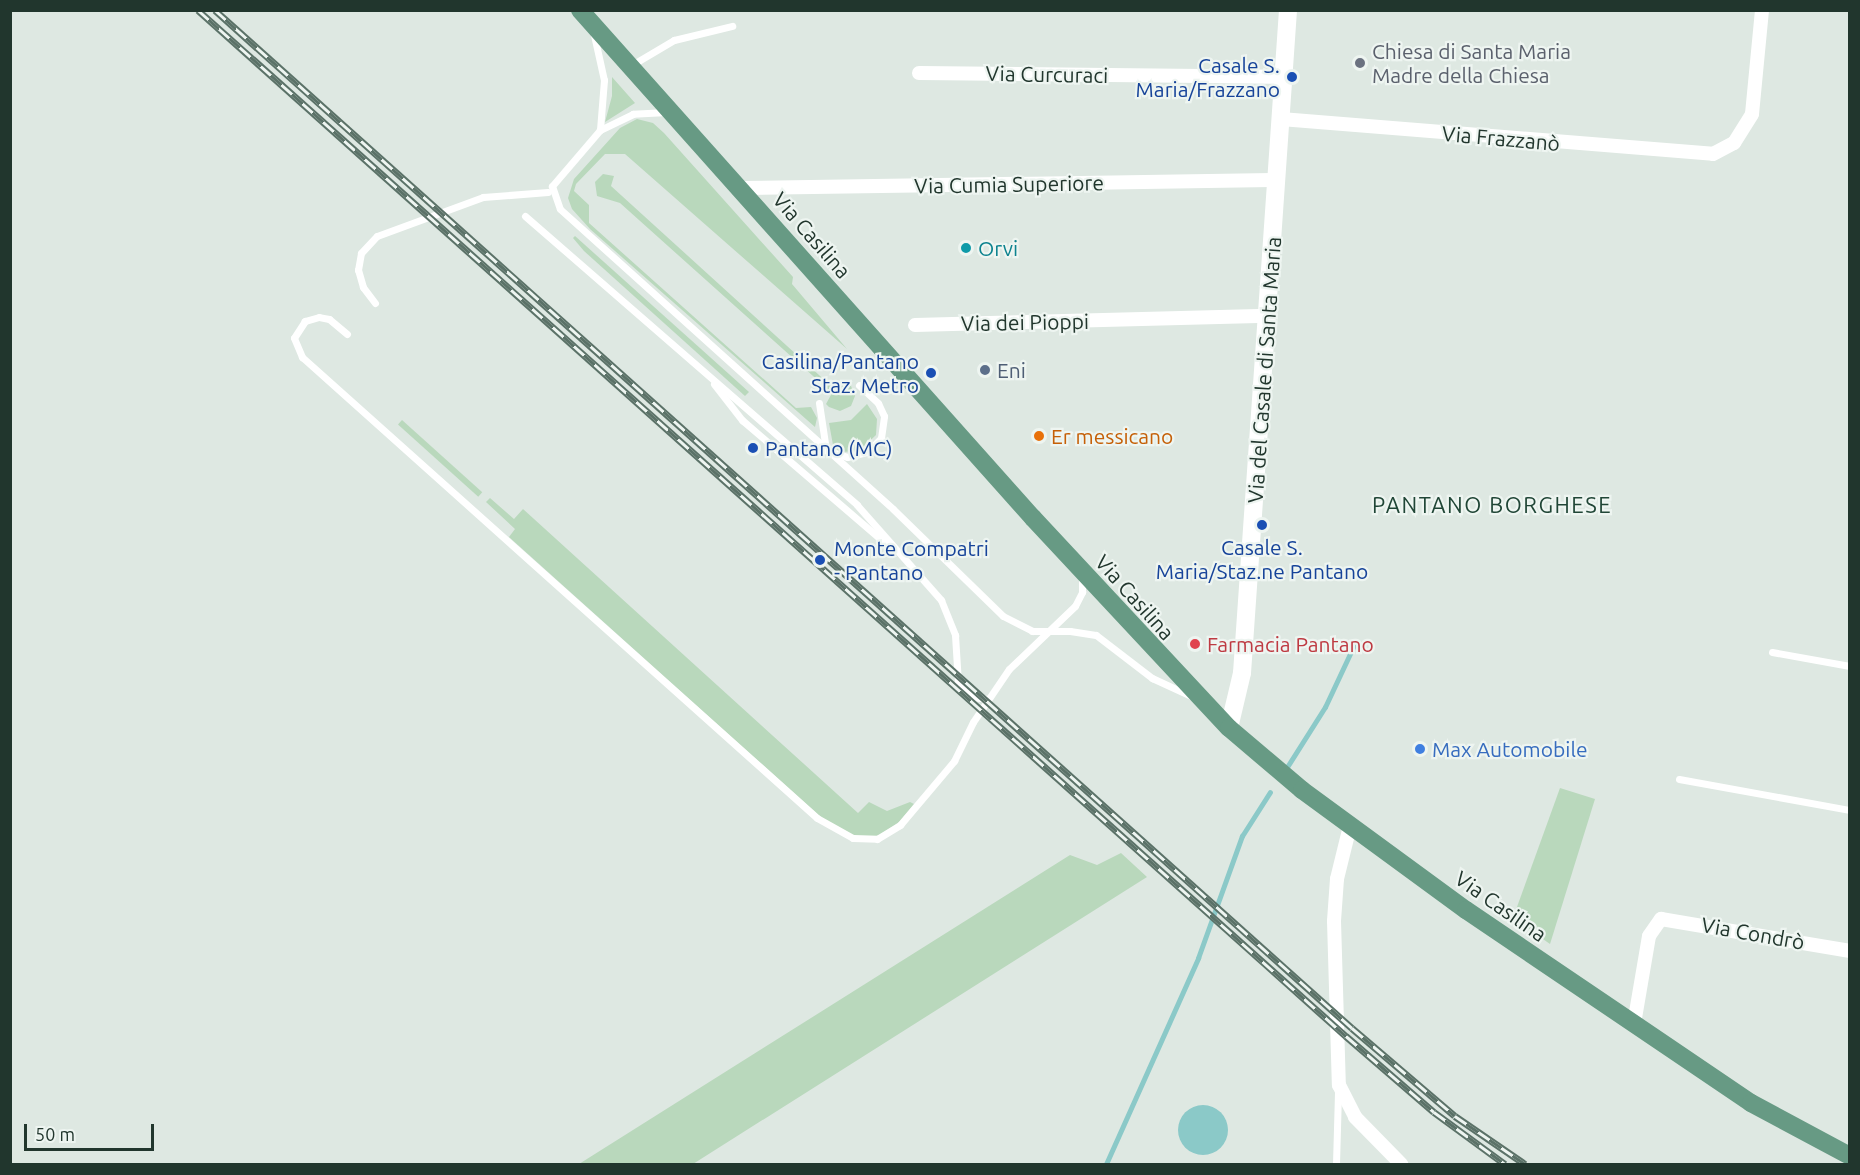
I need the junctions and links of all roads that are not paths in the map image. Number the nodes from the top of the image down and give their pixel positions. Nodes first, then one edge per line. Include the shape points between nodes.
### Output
1 (1288, 10) edge
2 (1762, 10) edge
3 (585, 16) edge
4 (732, 26) dead end
5 (630, 66) junction
6 (919, 73) dead end
7 (1283, 76) junction
8 (673, 113) junction
9 (1281, 119) junction
10 (600, 130) junction
11 (1278, 180) junction
12 (741, 188) junction
13 (548, 192) dead end
14 (525, 216) dead end
15 (375, 303) dead end
16 (1268, 316) junction
17 (915, 325) dead end
18 (347, 334) dead end
19 (706, 375) junction
20 (859, 385) dead end
21 (819, 403) dead end
22 (826, 450) junction
23 (906, 560) junction
24 (1081, 571) junction
25 (1050, 633) junction
26 (1772, 652) dead end
27 (1850, 666) edge
28 (988, 699) junction
29 (1198, 699) junction
30 (1228, 728) junction
31 (1679, 779) dead end
32 (1850, 810) edge
33 (1350, 826) junction
34 (1850, 951) edge
35 (1634, 1024) junction
36 (1339, 1080) junction
37 (1850, 1156) edge
38 (1336, 1164) edge
39 (1401, 1164) edge

1 - 7 street, Via del Casale di Santa Maria
2 - 9 street, Via Frazzanò via 1755,106 1743,132 1721,152 1696,155
3 - 5 main road, Via Casilina
3 - 10 lane via 603,70
4 - 5 lane via 674,40
5 - 8 main road, Via Casilina
6 - 7 street, Via Curcuraci
7 - 9 street, Via del Casale di Santa Maria
8 - 10 lane via 633,114
8 - 12 main road, Via Casilina
9 - 11 street, Via del Casale di Santa Maria
10 - 22 lane via 552,186 560,209
11 - 12 street, Via Cumia Superiore
11 - 16 street, Via del Casale di Santa Maria
12 - 24 main road, Via Casilina
13 - 15 lane via 483,198 377,236 361,254 358,270 363,287
14 - 19 lane
16 - 17 street, Via dei Pioppi
16 - 30 street, Via del Casale di Santa Maria via 1242,673
18 - 28 lane via 319,316 305,321 294,338 302,357 830,828 861,840 877,839 893,831 946,772
19 - 23 lane via 828,478
19 - 23 lane via 742,420 834,503
20 - 22 lane via 878,403 884,416 881,438 857,456 840,456
21 - 22 lane
22 - 25 lane via 893,508 1003,616 1024,630
23 - 28 lane via 935,591 950,617 957,645 958,683 972,697
24 - 25 lane via 1083,582 1078,601
24 - 29 main road, Via Casilina
25 - 28 lane via 1017,661
25 - 29 lane via 1096,635 1152,678
26 - 27 lane
29 - 30 main road, Via Casilina
30 - 33 main road, Via Casilina
31 - 32 lane
33 - 35 main road, Via Casilina
33 - 36 street via 1339,872 1334,921
34 - 35 street, Via Condrò via 1671,918 1657,922 1649,936
35 - 37 main road, Via Casilina via 1763,1111
36 - 38 lane
36 - 39 street via 1355,1117

